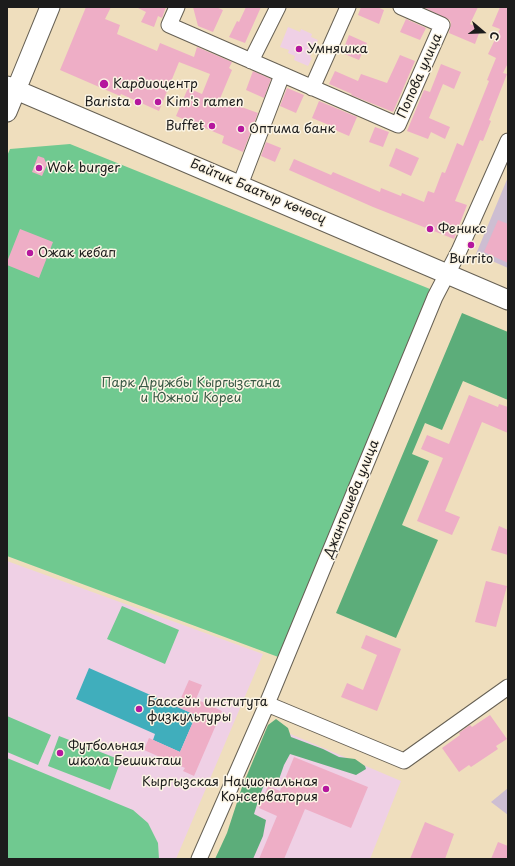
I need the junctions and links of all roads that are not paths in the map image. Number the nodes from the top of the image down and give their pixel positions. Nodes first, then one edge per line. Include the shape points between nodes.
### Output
1 (50, 7) edge
2 (177, 7) edge
3 (278, 7) edge
4 (348, 7) edge
5 (400, 7) edge
6 (251, 61) junction
7 (282, 75) junction
8 (11, 88) edge
9 (312, 88) junction
10 (7, 112) edge
11 (508, 141) edge
12 (240, 184) junction
13 (448, 274) junction
14 (508, 300) edge
15 (508, 687) edge
16 (267, 704) junction
17 (199, 859) edge

1 - 8 main road
2 - 6 street, Попова улица via 169,25
3 - 6 street
4 - 9 street
5 - 9 street, Попова улица via 442,25 398,125
6 - 7 street, Попова улица
7 - 9 street, Попова улица
7 - 12 street
8 - 10 main road
8 - 12 main road, Байтик Баатыр көчөсү
11 - 13 street, Джантошева улица
12 - 13 main road, Байтик Баатыр көчөсү
13 - 14 main road, Байтик Баатыр көчөсү
13 - 16 street, Джантошева улица via 435,298
15 - 16 street via 404,761
16 - 17 street, Джантошева улица

